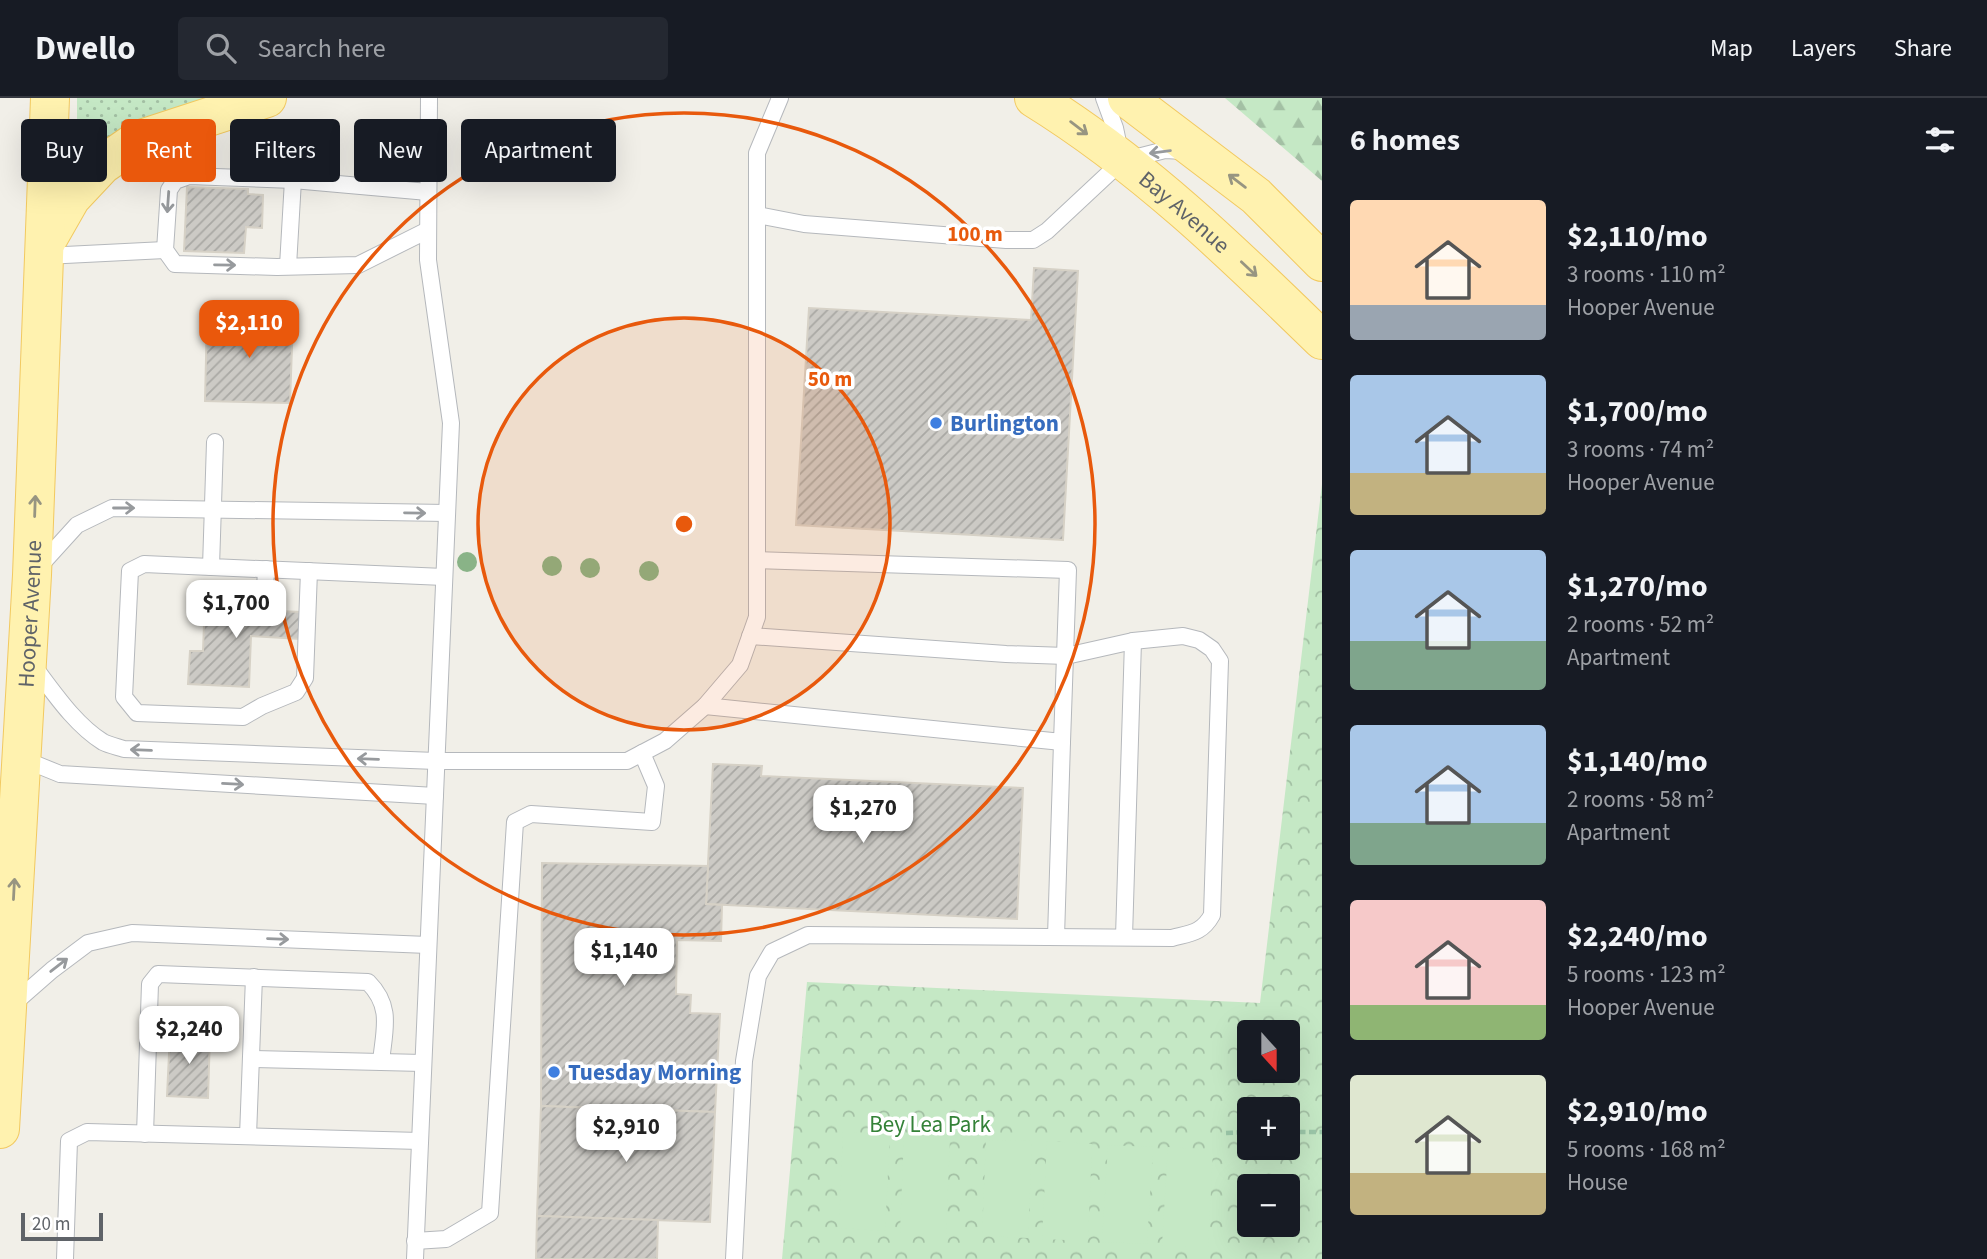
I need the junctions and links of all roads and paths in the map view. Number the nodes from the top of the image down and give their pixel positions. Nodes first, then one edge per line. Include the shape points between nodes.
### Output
1 (50, 98) edge
2 (267, 98) edge
3 (429, 98) edge
4 (780, 98) edge
5 (1034, 98) edge
6 (1104, 98) edge
7 (1127, 98) edge
8 (1199, 152) junction
9 (1122, 161) junction
10 (230, 178) edge
11 (293, 182) edge
12 (316, 182) edge
13 (428, 192) junction
14 (757, 215) junction
15 (428, 230) junction
16 (45, 249) junction
17 (165, 250) junction
18 (1322, 262) edge
19 (288, 266) junction
20 (1322, 340) edge
21 (215, 442) dead end
22 (213, 510) junction
23 (447, 513) junction
24 (757, 560) junction
25 (211, 567) junction
26 (266, 569) junction
27 (309, 571) junction
28 (32, 575) junction
29 (444, 577) junction
30 (264, 611) dead end
31 (750, 636) junction
32 (1133, 640) junction
33 (26, 656) junction
34 (1066, 656) junction
35 (705, 706) junction
36 (1062, 742) junction
37 (10, 743) edge
38 (642, 753) junction
39 (436, 761) junction
40 (435, 796) junction
41 (1056, 937) junction
42 (1124, 937) junction
43 (428, 945) junction
44 (254, 977) junction
45 (8, 1009) junction
46 (251, 1059) junction
47 (381, 1062) junction
48 (423, 1063) junction
49 (0, 1129) edge
50 (1300, 1132) edge
51 (1322, 1132) edge
52 (1226, 1133) dead end
53 (1237, 1133) edge
54 (145, 1134) junction
55 (248, 1136) junction
56 (419, 1141) junction
57 (415, 1241) junction
58 (65, 1259) edge
59 (415, 1259) edge
60 (734, 1259) edge

1 - 16 main road, Hooper Avenue
2 - 16 main road via 138,140 102,165 71,198
3 - 13 lane
4 - 14 lane via 757,153
5 -> 9 main road, Bay Avenue
6 - 9 lane
7 - 8 main road
8 -> 9 lane via 1165,150
18 -> 8 main road via 1256,196
9 - 14 lane via 1033,240 804,224
9 -> 20 main road, Bay Avenue via 1249,268
10 -> 17 lane via 189,176 175,181 169,190
11 - 19 lane
12 - 13 lane
13 - 15 lane
14 - 24 lane
15 - 19 lane via 358,265
15 - 23 lane via 428,260 451,423
16 - 17 lane
28 -> 16 main road, Hooper Avenue
17 -> 19 lane via 175,264
21 - 22 lane
22 -> 23 lane
22 - 25 lane
28 -> 22 lane via 77,526 113,508
23 - 29 lane
24 - 31 lane via 757,617
24 - 34 lane via 1068,570
25 - 26 lane
25 - 27 lane via 144,564 130,571 124,697 137,713 243,717 296,692 305,678
26 - 27 lane
26 - 30 lane
27 - 29 lane
28 - 33 main road, Hooper Avenue
29 - 39 lane
31 - 34 lane
31 - 35 lane via 740,665
32 - 34 lane
32 - 42 lane
32 - 42 lane via 1184,636 1213,649 1220,661 1218,728 1212,915 1206,926 1172,938
33 - 37 main road, Hooper Avenue
39 -> 33 lane via 124,749 104,742 88,729
34 - 36 lane
35 - 36 lane
35 - 38 lane via 665,741
36 - 41 lane
37 -> 40 lane via 60,774
45 -> 37 main road, Hooper Avenue
38 - 39 lane via 627,761
38 - 57 lane via 656,786 652,822 531,814 515,822 490,1213 446,1239
39 - 40 lane
40 - 43 lane
41 - 42 lane
41 - 60 lane via 808,935 772,952 758,976 744,1061
45 -> 43 lane via 88,943 132,933
43 - 48 lane
44 - 46 lane
44 - 47 lane via 368,982 380,993 386,1013
44 - 54 lane via 158,974 150,984
45 - 49 main road, Hooper Avenue
46 - 47 lane
46 - 55 lane
47 - 48 lane
48 - 56 lane
50 - 51 path
52 - 53 path
54 - 55 lane
54 - 58 lane via 87,1132 69,1141
55 - 56 lane
56 - 57 lane
57 - 59 lane

